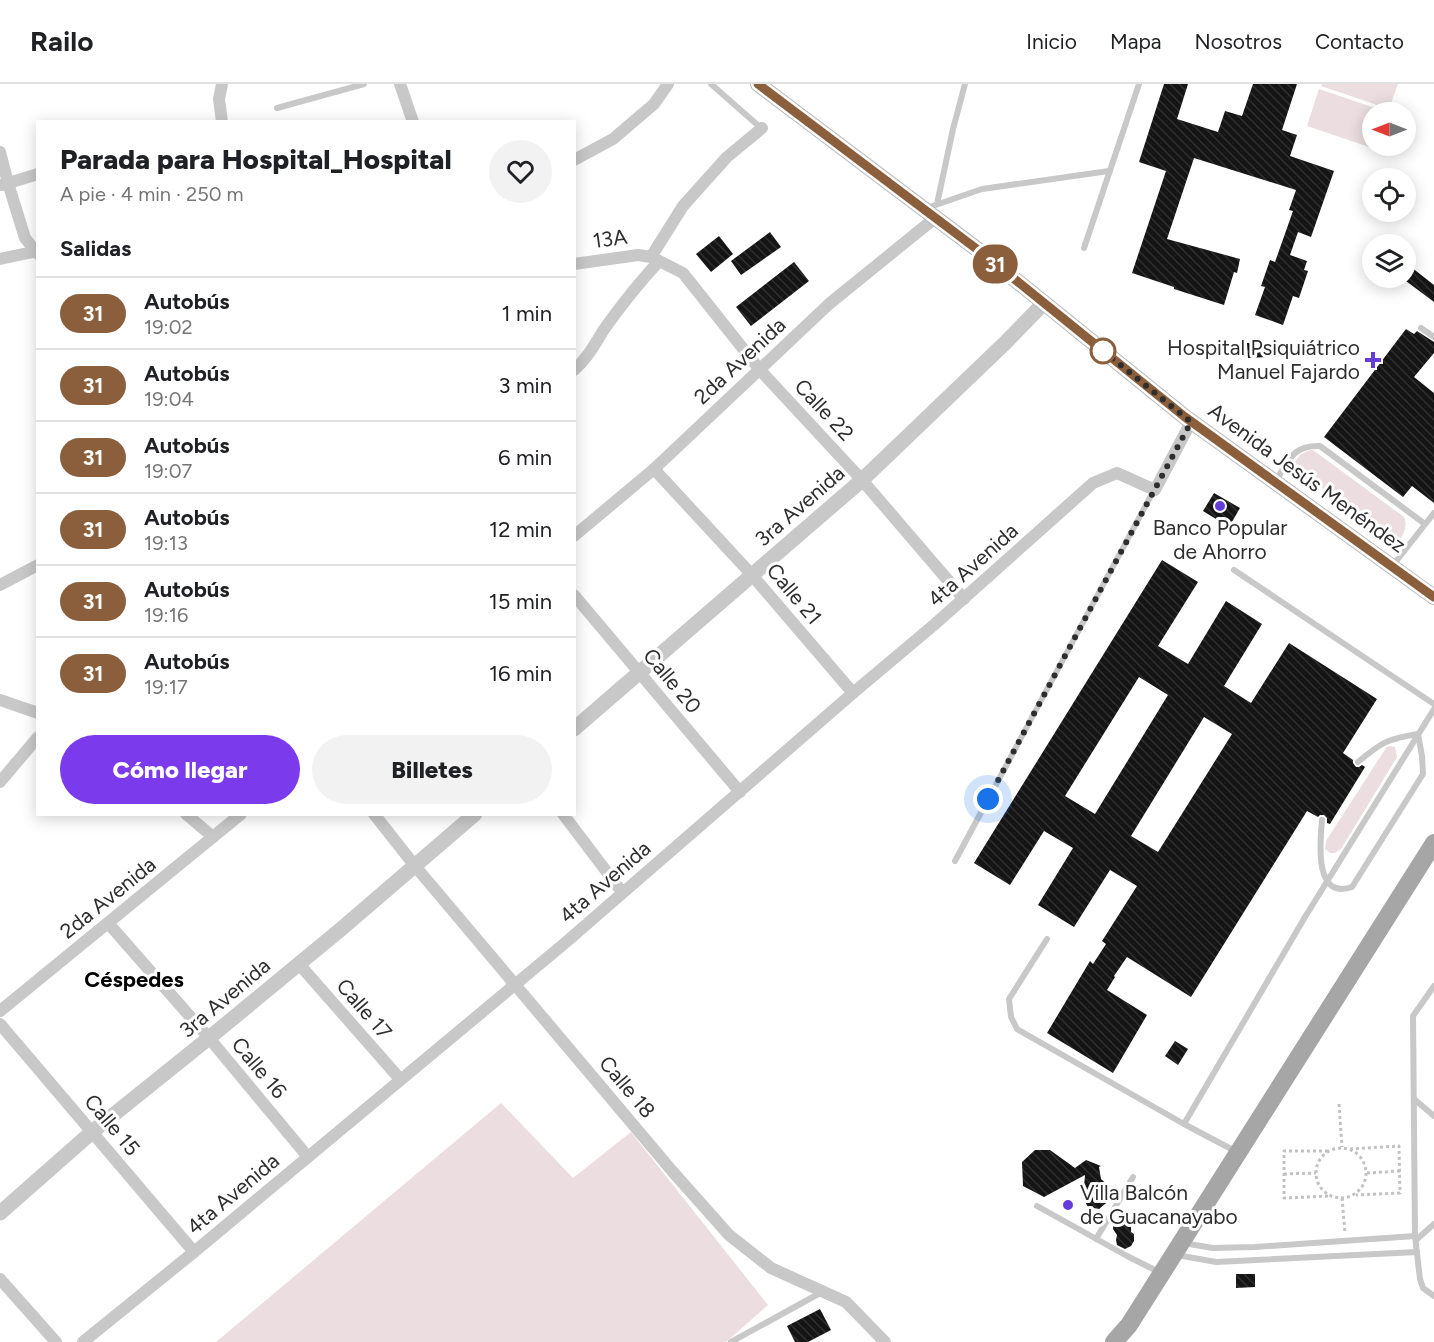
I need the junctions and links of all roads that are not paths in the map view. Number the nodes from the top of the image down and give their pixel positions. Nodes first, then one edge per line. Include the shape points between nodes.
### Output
1 (222, 84) edge
2 (364, 84) edge
3 (400, 84) edge
4 (668, 84) edge
5 (711, 84) edge
6 (758, 84) edge
7 (965, 84) edge
8 (1139, 84) edge
9 (277, 108) dead end
10 (222, 120) edge
11 (412, 120) edge
12 (762, 128) joint
13 (0, 152) edge
14 (576, 159) edge
15 (1109, 171) junction
16 (36, 175) edge
17 (4, 185) edge
18 (932, 210) junction
19 (1084, 248) dead end
20 (36, 251) edge
21 (36, 252) edge
22 (0, 259) edge
23 (655, 259) junction
24 (576, 264) edge
25 (1044, 303) junction
26 (1421, 328) dead end
27 (1434, 338) edge
28 (576, 368) edge
29 (760, 369) junction
30 (1191, 422) junction
31 (654, 469) junction
32 (862, 480) junction
33 (1275, 482) junction
34 (1155, 490) junction
35 (1434, 513) edge
36 (1425, 524) junction
37 (576, 534) edge
38 (36, 566) edge
39 (1391, 567) junction
40 (1234, 570) dead end
41 (752, 575) junction
42 (0, 585) edge
43 (576, 597) edge
44 (1434, 597) edge
45 (964, 599) junction
46 (640, 673) junction
47 (853, 693) junction
48 (0, 700) edge
49 (1434, 704) edge
50 (1434, 709) edge
51 (36, 712) edge
52 (576, 727) edge
53 (1418, 734) junction
54 (36, 739) edge
55 (1358, 762) dead end
56 (0, 782) edge
57 (740, 792) junction
58 (188, 816) edge
59 (239, 816) edge
60 (376, 816) edge
61 (474, 816) edge
62 (565, 816) edge
63 (1322, 820) dead end
64 (213, 837) junction
65 (1434, 843) edge
66 (955, 861) dead end
67 (415, 866) junction
68 (1327, 883) junction
69 (622, 892) junction
70 (108, 923) junction
71 (1047, 939) dead end
72 (299, 964) junction
73 (516, 984) junction
74 (1434, 986) edge
75 (0, 1011) edge
76 (0, 1024) edge
77 (209, 1038) junction
78 (400, 1079) junction
79 (1414, 1099) junction
80 (1434, 1116) edge
81 (1184, 1124) junction
82 (92, 1132) junction
83 (1238, 1153) junction
84 (308, 1157) junction
85 (1133, 1177) dead end
86 (1036, 1206) dead end
87 (0, 1213) edge
88 (1434, 1224) edge
89 (1416, 1238) junction
90 (1096, 1239) junction
91 (1178, 1248) junction
92 (194, 1252) junction
93 (1417, 1252) junction
94 (1162, 1273) junction
95 (0, 1279) edge
96 (824, 1291) junction
97 (1434, 1296) edge
98 (56, 1342) edge
99 (83, 1342) edge
100 (731, 1342) edge
101 (885, 1342) edge
102 (1114, 1342) edge

1 - 10 street
2 - 9 lane
3 - 11 street
4 - 14 street via 654,104 613,139
5 - 12 lane
6 - 18 main road, Avenida Jesús Menéndez
7 - 18 lane
8 - 15 lane
12 - 23 street via 727,157 683,206
13 - 17 street
15 - 18 lane via 982,189
15 - 19 lane
16 - 17 street
17 - 20 street via 25,238
18 - 25 main road, Avenida Jesús Menéndez
18 - 29 street, 2da Avenida
21 - 22 street
23 - 24 street, 13A via 638,255
23 - 28 street
23 - 29 street, Calle 22 via 683,273
25 - 30 main road, Avenida Jesús Menéndez
25 - 32 street, 3ra Avenida
26 - 27 lane
29 - 31 street, 2da Avenida
29 - 32 street, Calle 22
30 - 33 main road, Avenida Jesús Menéndez
30 - 34 street
31 - 37 street, 2da Avenida
31 - 41 street, Calle 21
32 - 41 street, 3ra Avenida
32 - 45 street, Calle 22
33 - 36 lane via 1294,452 1310,445 1320,446
33 - 39 main road, Avenida Jesús Menéndez
34 - 45 street, 4ta Avenida via 1117,474 1093,483
34 - 66 lane
35 - 36 lane
36 - 39 lane
38 - 42 street
39 - 44 main road, Avenida Jesús Menéndez
40 - 49 lane
41 - 46 street, 3ra Avenida
41 - 47 street, Calle 21
43 - 46 street, Calle 20
45 - 47 street, 4ta Avenida
46 - 52 street, 3ra Avenida
46 - 57 street, Calle 20
47 - 57 street, 4ta Avenida
48 - 51 street
50 - 53 lane
53 - 55 lane via 1392,738
53 - 68 lane
53 - 68 lane via 1423,774 1352,887 1336,890
54 - 56 street
57 - 69 street, 4ta Avenida
58 - 64 street
59 - 64 street, 2da Avenida
60 - 67 street, Calle 18
61 - 67 street, 3ra Avenida
62 - 69 street
63 - 68 lane via 1321,860
64 - 70 street, 2da Avenida
65 - 83 main road
67 - 72 street, 3ra Avenida
67 - 73 street, Calle 18
68 - 81 lane
69 - 73 street, 4ta Avenida
70 - 75 street, 2da Avenida
70 - 77 street, Calle 16
71 - 81 lane via 1009,999 1017,1029
72 - 77 street, 3ra Avenida
72 - 78 street, Calle 17
73 - 78 street, 4ta Avenida
73 - 96 street, Calle 18 via 729,1235 771,1269
74 - 79 lane via 1413,1016
76 - 82 street, Calle 15
77 - 82 street, 3ra Avenida
77 - 84 street, Calle 16
78 - 84 street, 4ta Avenida
79 - 80 lane
79 - 89 lane
81 - 83 lane
82 - 87 street, 3ra Avenida
82 - 92 street, Calle 15
83 - 91 main road
84 - 92 street, 4ta Avenida
85 - 90 lane
86 - 90 lane
88 - 89 lane
89 - 91 lane
89 - 93 lane
90 - 94 lane
91 - 93 lane via 1216,1262
91 - 94 main road
92 - 99 street, 4ta Avenida
93 - 97 lane via 1423,1288
94 - 102 main road
95 - 98 street
96 - 100 lane
96 - 101 street, Calle 18 via 846,1302

